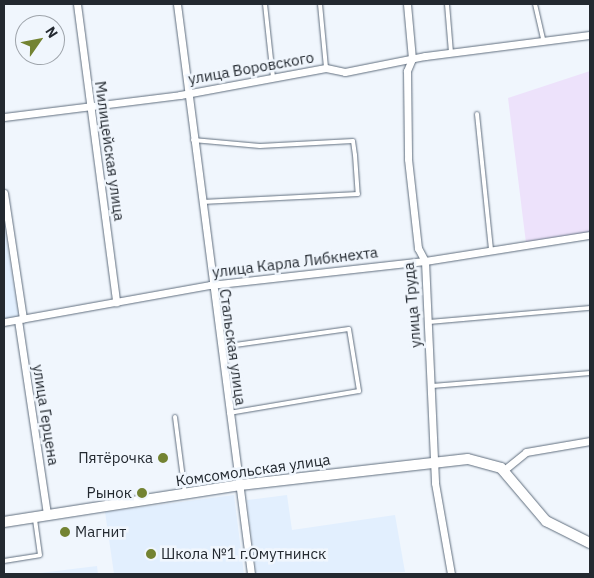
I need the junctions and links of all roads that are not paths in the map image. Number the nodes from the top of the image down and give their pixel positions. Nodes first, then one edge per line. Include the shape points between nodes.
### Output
1 (76, 4) edge
2 (177, 4) edge
3 (266, 4) edge
4 (320, 4) edge
5 (407, 4) edge
6 (447, 4) edge
7 (535, 4) edge
8 (590, 35) edge
9 (543, 39) junction
10 (451, 53) junction
11 (412, 58) junction
12 (326, 68) junction
13 (273, 78) junction
14 (186, 94) junction
15 (90, 106) junction
16 (477, 114) dead end
17 (4, 117) edge
18 (192, 140) junction
19 (4, 193) edge
20 (200, 202) junction
21 (6, 219) edge
22 (590, 235) edge
23 (491, 250) junction
24 (425, 261) junction
25 (210, 285) junction
26 (116, 302) junction
27 (590, 308) edge
28 (20, 319) junction
29 (4, 322) edge
30 (429, 322) junction
31 (219, 347) junction
32 (590, 373) edge
33 (432, 386) junction
34 (229, 413) junction
35 (174, 417) dead end
36 (590, 441) edge
37 (436, 461) junction
38 (504, 470) junction
39 (240, 485) junction
40 (185, 494) junction
41 (47, 515) junction
42 (35, 517) junction
43 (4, 522) edge
44 (590, 543) edge
45 (4, 561) edge
46 (251, 574) edge
47 (451, 574) edge

1 - 15 street, Милицейская улица
2 - 14 street, Стальская улица
3 - 13 lane
4 - 12 lane
5 - 11 street, улица Труда
6 - 10 lane
7 - 9 lane
8 - 9 street, улица Воровского
9 - 10 street, улица Воровского
10 - 11 street, улица Воровского
11 - 12 street, улица Воровского via 346,72
11 - 24 street, улица Труда via 407,71 408,159 418,248
12 - 13 street, улица Воровского
13 - 14 street, улица Воровского
14 - 15 street, улица Воровского
14 - 18 street, Стальская улица
15 - 17 street, улица Воровского
15 - 26 street, Милицейская улица
16 - 23 lane
18 - 20 street, Стальская улица
18 - 20 lane via 260,146 353,141 358,194
19 - 21 street, улица Герцена
20 - 25 street, Стальская улица
21 - 28 street, улица Герцена
22 - 23 street, улица Карла Либкнехта
23 - 24 street, улица Карла Либкнехта
24 - 25 street, улица Карла Либкнехта
24 - 30 street, улица Труда
25 - 26 street, улица Карла Либкнехта
25 - 31 street, Стальская улица
26 - 28 street, улица Карла Либкнехта
27 - 30 lane
28 - 29 street, улица Карла Либкнехта
28 - 41 street, улица Герцена
30 - 33 street, улица Труда
31 - 34 street, Стальская улица
31 - 34 lane via 346,328 351,333 357,394
32 - 33 lane
33 - 37 street, улица Труда
34 - 39 street, Стальская улица
35 - 40 lane
36 - 38 street via 526,452
37 - 38 main road, Комсомольская улица via 484,460
37 - 39 main road, Комсомольская улица
37 - 47 street, улица Труда via 435,483
38 - 44 main road, Комсомольская улица via 546,521
39 - 40 main road, Комсомольская улица
39 - 46 street, Стальская улица
40 - 41 main road, Комсомольская улица
41 - 42 main road, Комсомольская улица
42 - 43 main road, Комсомольская улица
42 - 45 lane via 40,555

